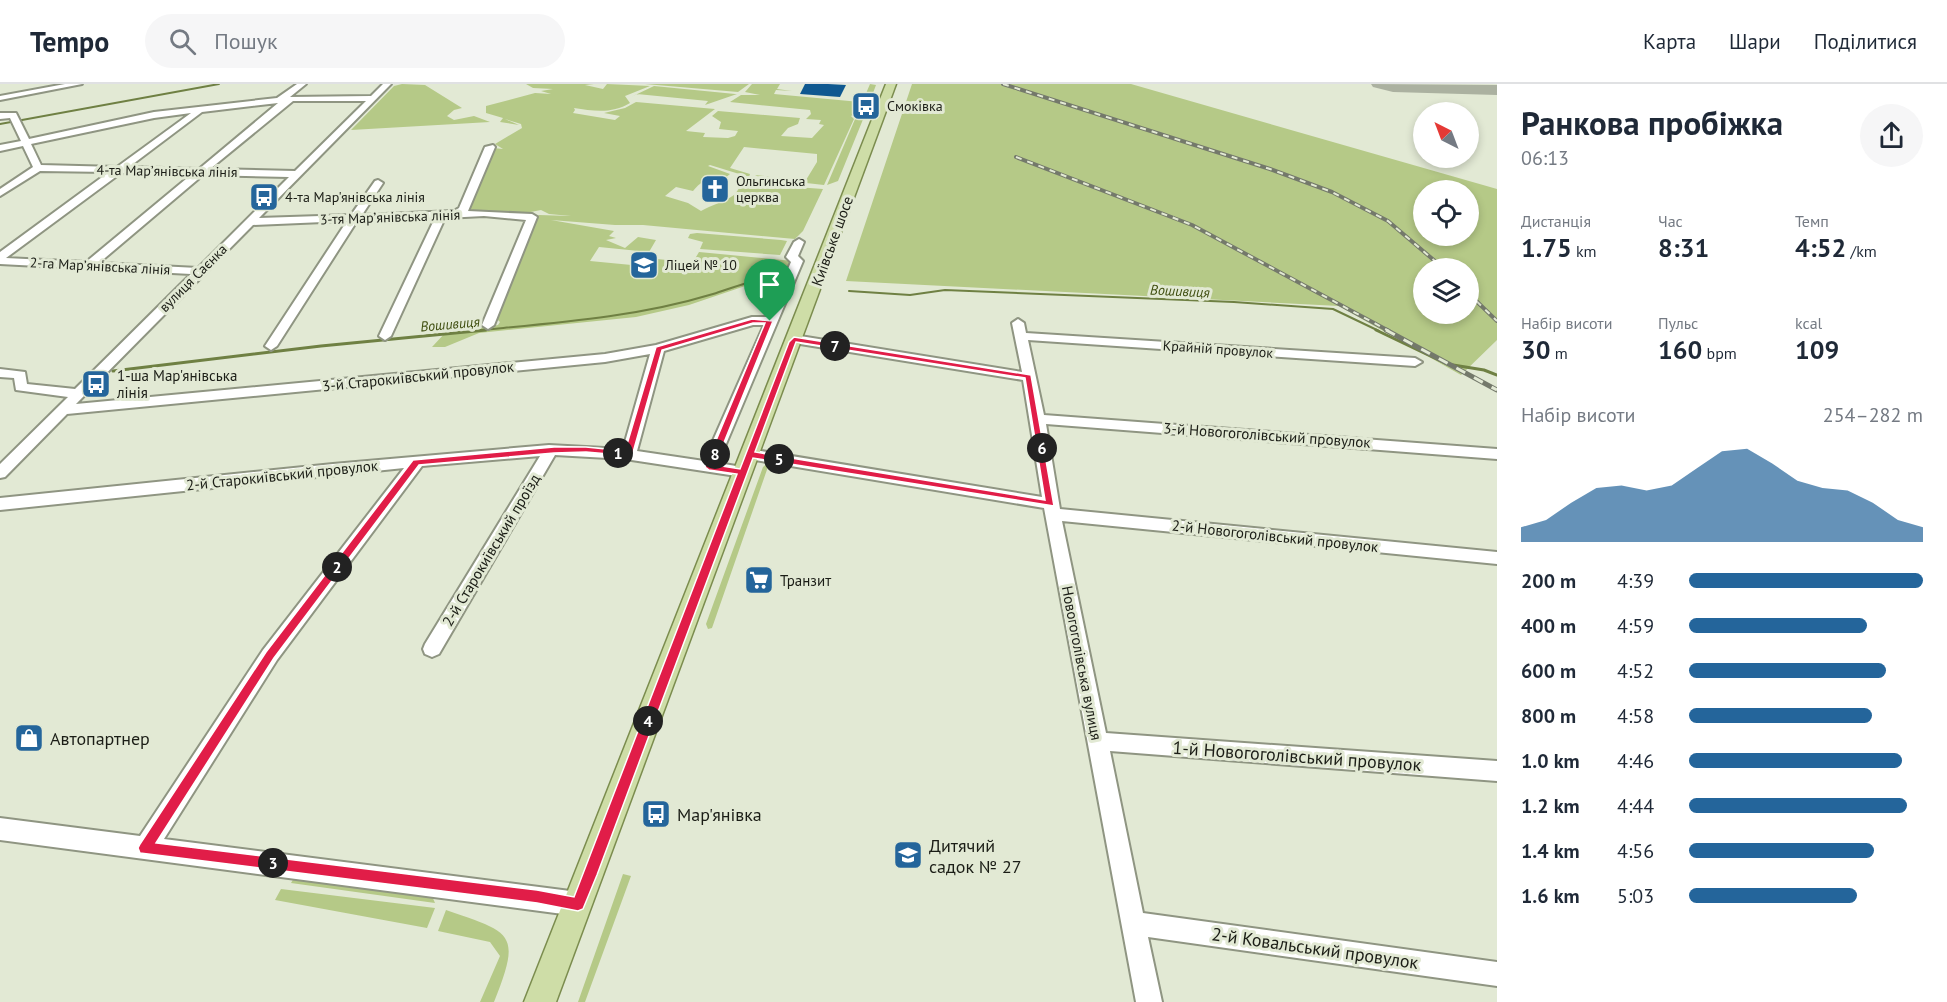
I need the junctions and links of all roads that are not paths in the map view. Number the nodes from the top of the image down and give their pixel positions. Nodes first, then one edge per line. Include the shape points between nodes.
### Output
1 (78, 84) edge
2 (302, 84) edge
3 (387, 84) edge
4 (891, 84) edge
5 (0, 98) edge
6 (373, 98) junction
7 (283, 101) junction
8 (199, 111) junction
9 (0, 116) edge
10 (25, 142) junction
11 (490, 147) dead end
12 (0, 148) edge
13 (38, 168) junction
14 (118, 171) junction
15 (202, 172) junction
16 (296, 174) junction
17 (378, 183) dead end
18 (0, 193) edge
19 (454, 215) junction
20 (441, 216) junction
21 (355, 218) junction
22 (248, 222) junction
23 (799, 242) dead end
24 (0, 259) edge
25 (89, 265) junction
26 (199, 271) junction
27 (770, 321) junction
28 (488, 325) dead end
29 (1019, 329) joint
30 (385, 336) dead end
31 (794, 339) junction
32 (271, 346) dead end
33 (658, 349) junction
34 (1415, 362) dead end
35 (0, 373) edge
36 (1028, 376) junction
37 (78, 393) junction
38 (62, 410) junction
39 (1038, 419) junction
40 (549, 450) junction
41 (629, 454) junction
42 (1497, 454) edge
43 (417, 462) junction
44 (746, 463) junction
45 (709, 467) junction
46 (0, 473) edge
47 (0, 504) edge
48 (1052, 509) junction
49 (1497, 558) edge
50 (432, 649) dead end
51 (1098, 741) junction
52 (1497, 771) edge
53 (0, 829) edge
54 (145, 848) junction
55 (578, 904) junction
56 (1133, 923) junction
57 (1497, 974) edge
58 (540, 1002) edge
59 (1149, 1002) edge

1 - 5 street
2 - 7 street via 281,98
3 - 6 street, вулиця Саєнка
4 - 31 main road, Київське шосе
6 - 7 street
6 - 16 street, вулиця Саєнка
7 - 8 street
7 - 15 street
8 - 10 street via 146,116
8 - 14 street
9 - 10 street via 15,119
10 - 12 street
10 - 13 street
11 - 19 street via 463,210
13 - 14 street, 4-та Марʼянівська лінія
13 - 18 street
14 - 15 street, 4-та Марʼянівська лінія
14 - 24 street
15 - 16 street, 4-та Марʼянівська лінія
15 - 25 street
16 - 22 street, вулиця Саєнка
17 - 21 street
19 - 20 street, 3-тя Марʼянівська лінія
19 - 28 street, 3-тя Марʼянівська лінія via 532,217
20 - 21 street, 3-тя Марʼянівська лінія
20 - 30 street
21 - 22 street, 3-тя Марʼянівська лінія
21 - 32 street
22 - 26 street, вулиця Саєнка
23 - 27 street via 792,257 797,261
24 - 25 street, 2-га Марʼянівська лінія
25 - 26 street, 2-га Марʼянівська лінія
26 - 37 street, вулиця Саєнка
27 - 33 street, 3-й Старокиївський провулок via 752,321
27 - 45 street
29 - 34 street, Крайній провулок
29 - 36 street, Новогоголівська вулиця
31 - 36 street
31 - 44 main road, Київське шосе
33 - 38 street, 3-й Старокиївський провулок via 605,358
33 - 41 street
35 - 37 street via 20,375 21,387
36 - 39 street, Новогоголівська вулиця
37 - 38 street, вулиця Саєнка
38 - 46 street, вулиця Саєнка
39 - 42 street, 3-й Новогоголівський провулок
39 - 48 street, Новогоголівська вулиця
40 - 41 street, 2-й Старокиївський провулок
40 - 43 street, 2-й Старокиївський провулок
40 - 50 street, 2-й Старокиївський проїзд
41 - 45 street, 2-й Старокиївський провулок
43 - 47 street, 2-й Старокиївський провулок
43 - 54 street via 270,655
44 - 45 street, 2-й Старокиївський провулок
44 - 48 street, 2-й Новогоголівський провулок
44 - 55 main road, Київське шосе
48 - 49 street, 2-й Новогоголівський провулок
48 - 51 street, Новогоголівська вулиця
51 - 52 street, 1-й Новогоголівський провулок
51 - 56 street, Новогоголівська вулиця
53 - 54 street
54 - 55 street
55 - 58 main road, Київське шосе
56 - 57 street, 2-й Ковальський провулок
56 - 59 street, Новогоголівська вулиця

